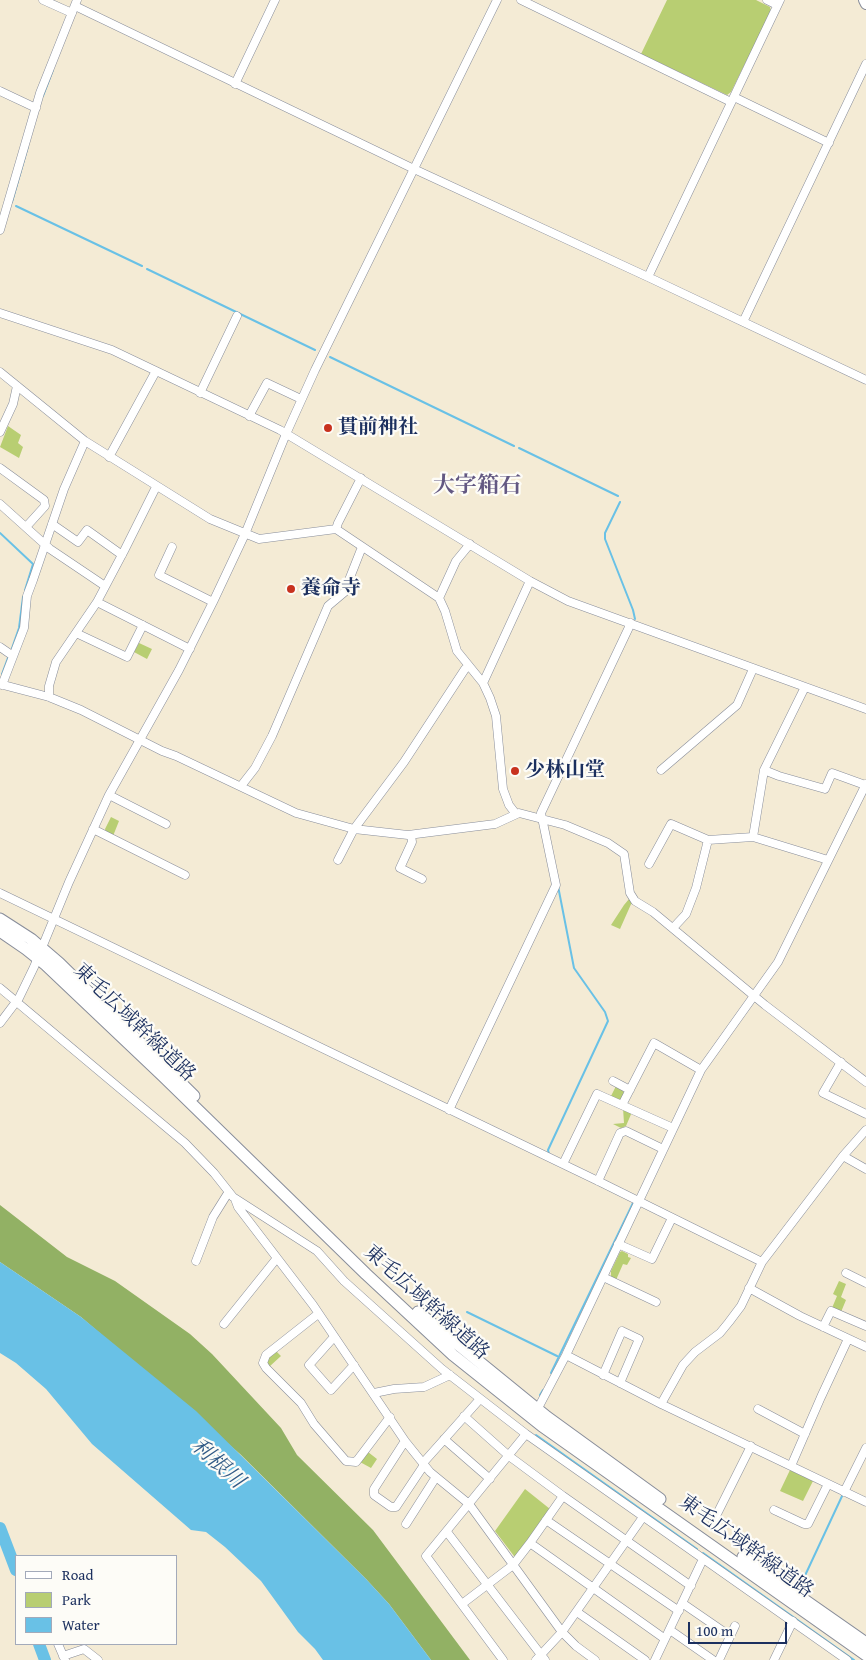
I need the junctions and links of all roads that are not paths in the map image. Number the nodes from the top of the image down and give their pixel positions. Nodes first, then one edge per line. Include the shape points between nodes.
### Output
1 (42, 0) edge
2 (274, 0) edge
3 (497, 0) edge
4 (520, 0) edge
5 (767, 0) edge
6 (864, 0) edge
7 (779, 3) edge
8 (866, 4) edge
9 (75, 6) edge
10 (866, 64) edge
11 (234, 84) junction
12 (0, 92) edge
13 (733, 99) junction
14 (36, 108) junction
15 (829, 143) junction
16 (414, 170) junction
17 (3, 211) edge
18 (0, 230) edge
19 (648, 277) junction
20 (0, 313) edge
21 (237, 316) dead end
22 (743, 322) junction
23 (156, 371) junction
24 (0, 372) edge
25 (866, 380) edge
26 (17, 386) junction
27 (200, 393) junction
28 (301, 399) junction
29 (249, 416) junction
30 (0, 432) edge
31 (286, 434) junction
32 (85, 441) junction
33 (109, 458) junction
34 (0, 468) edge
35 (361, 478) junction
36 (156, 487) junction
37 (0, 504) edge
38 (52, 524) junction
39 (26, 527) junction
40 (336, 529) junction
41 (245, 534) junction
42 (45, 544) junction
43 (470, 544) junction
44 (172, 547) dead end
45 (362, 547) junction
46 (122, 555) junction
47 (530, 581) junction
48 (105, 586) junction
49 (439, 598) junction
50 (97, 602) junction
51 (213, 602) junction
52 (631, 624) junction
53 (143, 625) junction
54 (76, 633) junction
55 (0, 647) edge
56 (190, 649) junction
57 (13, 656) junction
58 (469, 666) junction
59 (753, 669) junction
60 (483, 683) junction
61 (1, 684) edge
62 (805, 687) junction
63 (49, 697) junction
64 (866, 709) edge
65 (140, 739) junction
66 (661, 770) dead end
67 (764, 770) junction
68 (866, 784) edge
69 (242, 786) junction
70 (109, 795) junction
71 (516, 814) junction
72 (543, 818) junction
73 (166, 824) dead end
74 (93, 829) junction
75 (354, 829) junction
76 (411, 835) junction
77 (753, 837) junction
78 (708, 840) junction
79 (338, 860) dead end
80 (828, 860) junction
81 (649, 864) dead end
82 (185, 875) dead end
83 (422, 879) dead end
84 (0, 893) edge
85 (0, 919) edge
86 (54, 919) junction
87 (673, 928) junction
88 (0, 931) edge
89 (40, 953) junction
90 (0, 988) edge
91 (754, 997) junction
92 (16, 1002) junction
93 (0, 1023) edge
94 (841, 1062) junction
95 (701, 1070) junction
96 (613, 1081) dead end
97 (866, 1082) edge
98 (630, 1090) junction
99 (622, 1105) junction
100 (449, 1110) junction
101 (866, 1114) edge
102 (673, 1128) junction
103 (866, 1130) edge
104 (663, 1149) junction
105 (843, 1156) junction
106 (563, 1164) junction
107 (866, 1169) edge
108 (598, 1181) junction
109 (228, 1193) junction
110 (235, 1199) junction
111 (638, 1201) junction
112 (672, 1218) junction
113 (618, 1244) junction
114 (277, 1258) junction
115 (196, 1261) dead end
116 (762, 1262) junction
117 (846, 1274) dead end
118 (603, 1277) junction
119 (866, 1282) edge
120 (749, 1288) junction
121 (656, 1302) dead end
122 (318, 1314) junction
123 (224, 1324) dead end
124 (866, 1326) edge
125 (823, 1327) junction
126 (334, 1337) junction
127 (848, 1339) junction
128 (866, 1347) edge
129 (566, 1355) junction
130 (354, 1365) junction
131 (450, 1375) junction
132 (603, 1375) junction
133 (620, 1383) junction
134 (374, 1393) junction
135 (480, 1399) junction
136 (661, 1404) junction
137 (758, 1409) dead end
138 (535, 1414) junction
139 (464, 1416) junction
140 (390, 1417) junction
141 (526, 1434) junction
142 (805, 1434) junction
143 (444, 1439) junction
144 (405, 1441) junction
145 (750, 1446) junction
146 (866, 1448) edge
147 (509, 1456) junction
148 (423, 1464) junction
149 (791, 1466) junction
150 (436, 1477) junction
151 (490, 1479) junction
152 (828, 1484) junction
153 (844, 1492) junction
154 (563, 1496) junction
155 (866, 1502) edge
156 (469, 1504) junction
157 (774, 1510) dead end
158 (643, 1517) junction
159 (546, 1520) junction
160 (713, 1522) dead end
161 (406, 1524) dead end
162 (448, 1532) junction
163 (626, 1541) junction
164 (530, 1543) junction
165 (703, 1559) junction
166 (611, 1564) junction
167 (513, 1565) junction
168 (486, 1584) junction
169 (690, 1586) junction
170 (594, 1588) junction
171 (462, 1604) junction
172 (681, 1607) junction
173 (577, 1612) junction
174 (793, 1621) junction
175 (735, 1626) dead end
176 (670, 1630) junction
177 (562, 1632) junction
178 (730, 1636) junction
179 (665, 1639) junction
180 (866, 1643) edge
181 (58, 1645) edge
182 (866, 1655) edge
183 (64, 1658) edge
184 (540, 1658) edge
185 (98, 1660) edge
186 (503, 1660) edge
187 (595, 1660) edge
188 (645, 1660) edge
189 (655, 1660) edge
190 (713, 1660) edge
191 (719, 1660) edge
192 (774, 1660) edge
193 (847, 1660) edge

1 - 9 street
2 - 11 street
3 - 16 street
4 - 13 street
5 - 7 street
6 - 8 main road
7 - 13 street
9 - 11 street
9 - 14 street
10 - 15 street
11 - 16 street
12 - 14 street
13 - 15 street
13 - 19 street
14 - 17 street
15 - 22 street
16 - 19 street
16 - 28 street
17 - 18 street
19 - 22 street
20 - 23 street via 102,346
21 - 27 street
22 - 25 street
23 - 27 street
23 - 33 street
24 - 26 street
26 - 30 street
26 - 32 street
27 - 29 street
28 - 29 street via 266,383
28 - 31 street
29 - 31 street
31 - 35 street
31 - 41 street
32 - 33 street
32 - 38 street
33 - 36 street
34 - 39 street via 44,500 45,506
35 - 40 street
35 - 43 street
36 - 41 street via 210,519
36 - 46 street
37 - 39 street
38 - 42 street
38 - 46 street via 78,542 87,530
39 - 42 street
40 - 41 street via 259,539
40 - 45 street
41 - 51 street
42 - 48 street
42 - 57 street via 27,596 25,621
43 - 47 street
43 - 49 street via 456,561
44 - 51 street via 159,575
45 - 49 street
45 - 69 street via 347,590 328,606 272,736
46 - 48 street
47 - 52 street via 568,602
47 - 60 street
48 - 50 street
49 - 58 street via 457,651
50 - 53 street
50 - 54 street
51 - 56 street
52 - 59 street
52 - 72 street via 541,813
53 - 54 street via 127,658
53 - 56 street
54 - 63 street via 56,662
55 - 57 street
56 - 65 street
57 - 61 street
58 - 60 street
58 - 75 street
59 - 62 street
59 - 66 street via 737,705
60 - 71 street via 496,716 503,789
61 - 63 street
62 - 64 street
62 - 67 street
63 - 65 street
65 - 69 street
65 - 70 street
67 - 68 street via 825,790 832,773
67 - 77 street
68 - 80 street
69 - 75 street via 296,813
70 - 73 street
70 - 74 street
71 - 72 street
71 - 76 street via 495,824
72 - 87 street via 608,843 624,854 633,898
72 - 100 street via 556,886
74 - 82 street
74 - 86 street
75 - 76 street
75 - 79 street
76 - 83 street via 412,842 400,868
77 - 78 street
77 - 80 street
78 - 81 street via 671,824
78 - 87 street via 686,914
80 - 91 street via 778,962
84 - 86 street
85 - 89 highway, 東毛広域幹線道路
86 - 89 street
86 - 100 street
87 - 91 street
88 - 89 highway, 東毛広域幹線道路
89 - 92 street
89 - 138 highway, 東毛広域幹線道路 via 86,989 371,1269
90 - 92 street
91 - 94 street
91 - 95 street
92 - 93 street
92 - 109 street via 190,1147
94 - 97 street
94 - 101 street via 824,1094
95 - 98 street via 654,1043
95 - 102 street
96 - 98 street
98 - 99 street
99 - 102 street
99 - 106 street via 597,1094
100 - 106 street
102 - 104 street
103 - 105 street
104 - 108 street via 626,1131 620,1133
104 - 111 street
105 - 107 street
105 - 116 street
106 - 108 street
108 - 111 street
109 - 110 street
109 - 115 street via 213,1217
110 - 114 street
110 - 131 street via 317,1251 351,1287
111 - 112 street
111 - 113 street
112 - 113 street via 652,1259
112 - 116 street
113 - 118 street
114 - 122 street
114 - 123 street
116 - 120 street
117 - 119 street
118 - 121 street
118 - 129 street
120 - 125 street
120 - 136 street via 741,1306 720,1333 683,1364
122 - 126 street
122 - 140 street via 266,1356 263,1363 266,1368 301,1403 314,1424 346,1461 356,1462
124 - 125 street via 831,1311
125 - 127 street
126 - 130 street
126 - 130 street via 309,1365 331,1390
127 - 128 street
127 - 142 street
129 - 132 street
129 - 138 street
130 - 134 street
131 - 134 street via 424,1387
131 - 135 street
132 - 133 street
132 - 133 street via 622,1331 639,1339
133 - 136 street
134 - 140 street
135 - 139 street
135 - 141 street
136 - 145 street
137 - 142 street
138 - 180 highway, 東毛広域幹線道路
138 - 182 highway, 東毛広域幹線道路
139 - 143 street
139 - 147 street
140 - 144 street
141 - 147 street
141 - 158 street
142 - 149 street
143 - 148 street
143 - 151 street
144 - 148 street
144 - 148 street via 374,1489 374,1495 396,1507
145 - 149 street
145 - 160 street
146 - 153 street
147 - 151 street
147 - 154 street
148 - 150 street
149 - 152 street
150 - 156 street
150 - 161 street
151 - 156 street
152 - 153 street
152 - 157 street via 808,1524
153 - 155 street
154 - 159 street
154 - 163 street
156 - 162 street
156 - 167 street
158 - 163 street
158 - 165 street
159 - 164 street
159 - 166 street
162 - 168 street
162 - 171 street via 426,1556
163 - 166 street
163 - 169 street
164 - 167 street
164 - 170 street
165 - 169 street
165 - 174 street
166 - 170 street
166 - 172 street
167 - 168 street
167 - 177 street
168 - 171 street
168 - 184 street
169 - 172 street
170 - 173 street
170 - 179 street
171 - 186 street
172 - 176 street
172 - 178 street
173 - 177 street
173 - 188 street
174 - 192 street
174 - 193 street
175 - 178 street
176 - 179 street
176 - 190 street
177 - 184 street
177 - 187 street
178 - 191 street
179 - 189 street
181 - 183 street
183 - 185 street via 84,1649

